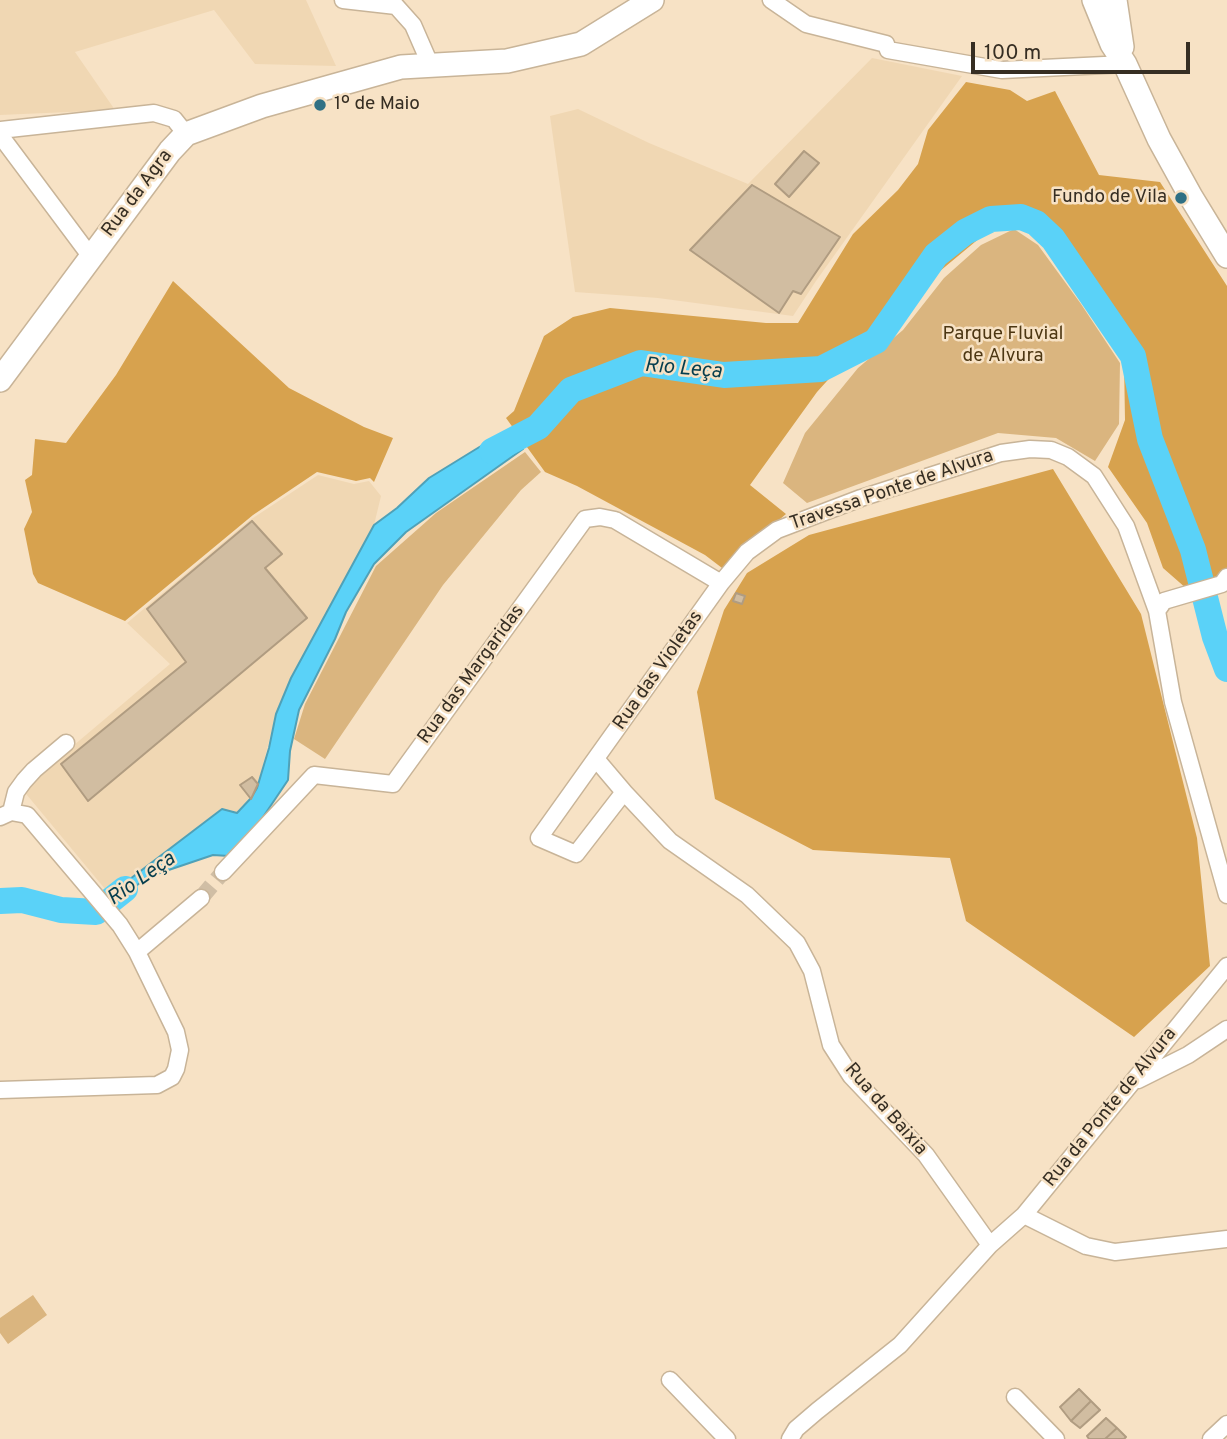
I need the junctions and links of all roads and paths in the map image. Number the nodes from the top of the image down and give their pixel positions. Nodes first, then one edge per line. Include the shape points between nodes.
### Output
1 (343, 0) edge
2 (652, 0) edge
3 (771, 0) edge
4 (1094, 0) edge
5 (1115, 0) edge
6 (430, 64) junction
7 (1125, 64) junction
8 (0, 130) edge
9 (186, 134) junction
10 (0, 135) edge
11 (1227, 256) edge
12 (91, 257) junction
13 (0, 380) edge
14 (1224, 580) edge
15 (722, 583) junction
16 (1157, 611) junction
17 (66, 743) dead end
18 (596, 759) junction
19 (624, 792) junction
20 (5, 814) edge
21 (223, 872) tunnel mouth
22 (1227, 895) edge
23 (201, 898) tunnel mouth
24 (137, 953) junction
25 (1227, 966) edge
26 (1227, 1029) edge
27 (1129, 1084) junction
28 (0, 1090) edge
29 (1024, 1215) junction
30 (1227, 1239) edge
31 (990, 1245) junction
32 (670, 1380) dead end
33 (1015, 1397) dead end
34 (1227, 1423) edge
35 (727, 1439) edge
36 (790, 1439) edge
37 (1056, 1439) edge
38 (1211, 1439) edge

1 - 6 street via 396,6 413,25
2 - 6 main road, Rua da Agra via 581,44 507,61
3 - 7 street via 806,24 886,44 888,50 901,53 1002,70
4 - 7 main road via 1111,44
5 - 7 main road
6 - 9 main road, Rua da Agra via 401,67 262,106
7 - 11 main road via 1159,139
8 - 9 street via 154,113 174,119
9 - 12 main road, Rua da Agra
10 - 12 street
12 - 13 main road, Rua da Agra
14 - 16 street via 1164,601
15 - 16 street, Travessa Ponte de Alvura via 747,552 777,530 965,463 1001,453 1051,450 1094,476 1126,526
15 - 18 street, Rua das Violetas
15 - 21 street, Rua das Margaridas via 615,520 585,519 393,784 314,775
16 - 22 street via 1173,702
17 - 20 street via 24,781
18 - 19 street, Rua da Baixia
18 - 19 street, Rua das Violetas via 539,838 576,854
19 - 31 street, Rua da Baixia via 670,841 747,895 797,943 806,956 831,1045 851,1076 926,1155
20 - 24 street via 27,815 101,901
23 - 24 street
24 - 28 street via 176,1032 180,1050 172,1077 146,1086
25 - 27 street, Rua da Ponte de Alvura
26 - 27 street via 1188,1055
27 - 29 street, Rua da Ponte de Alvura
29 - 30 street via 1086,1246 1115,1252
29 - 31 street, Rua da Ponte de Alvura
31 - 36 street, Rua da Ponte de Alvura via 900,1345 817,1411
32 - 35 street
33 - 37 street
34 - 38 street

